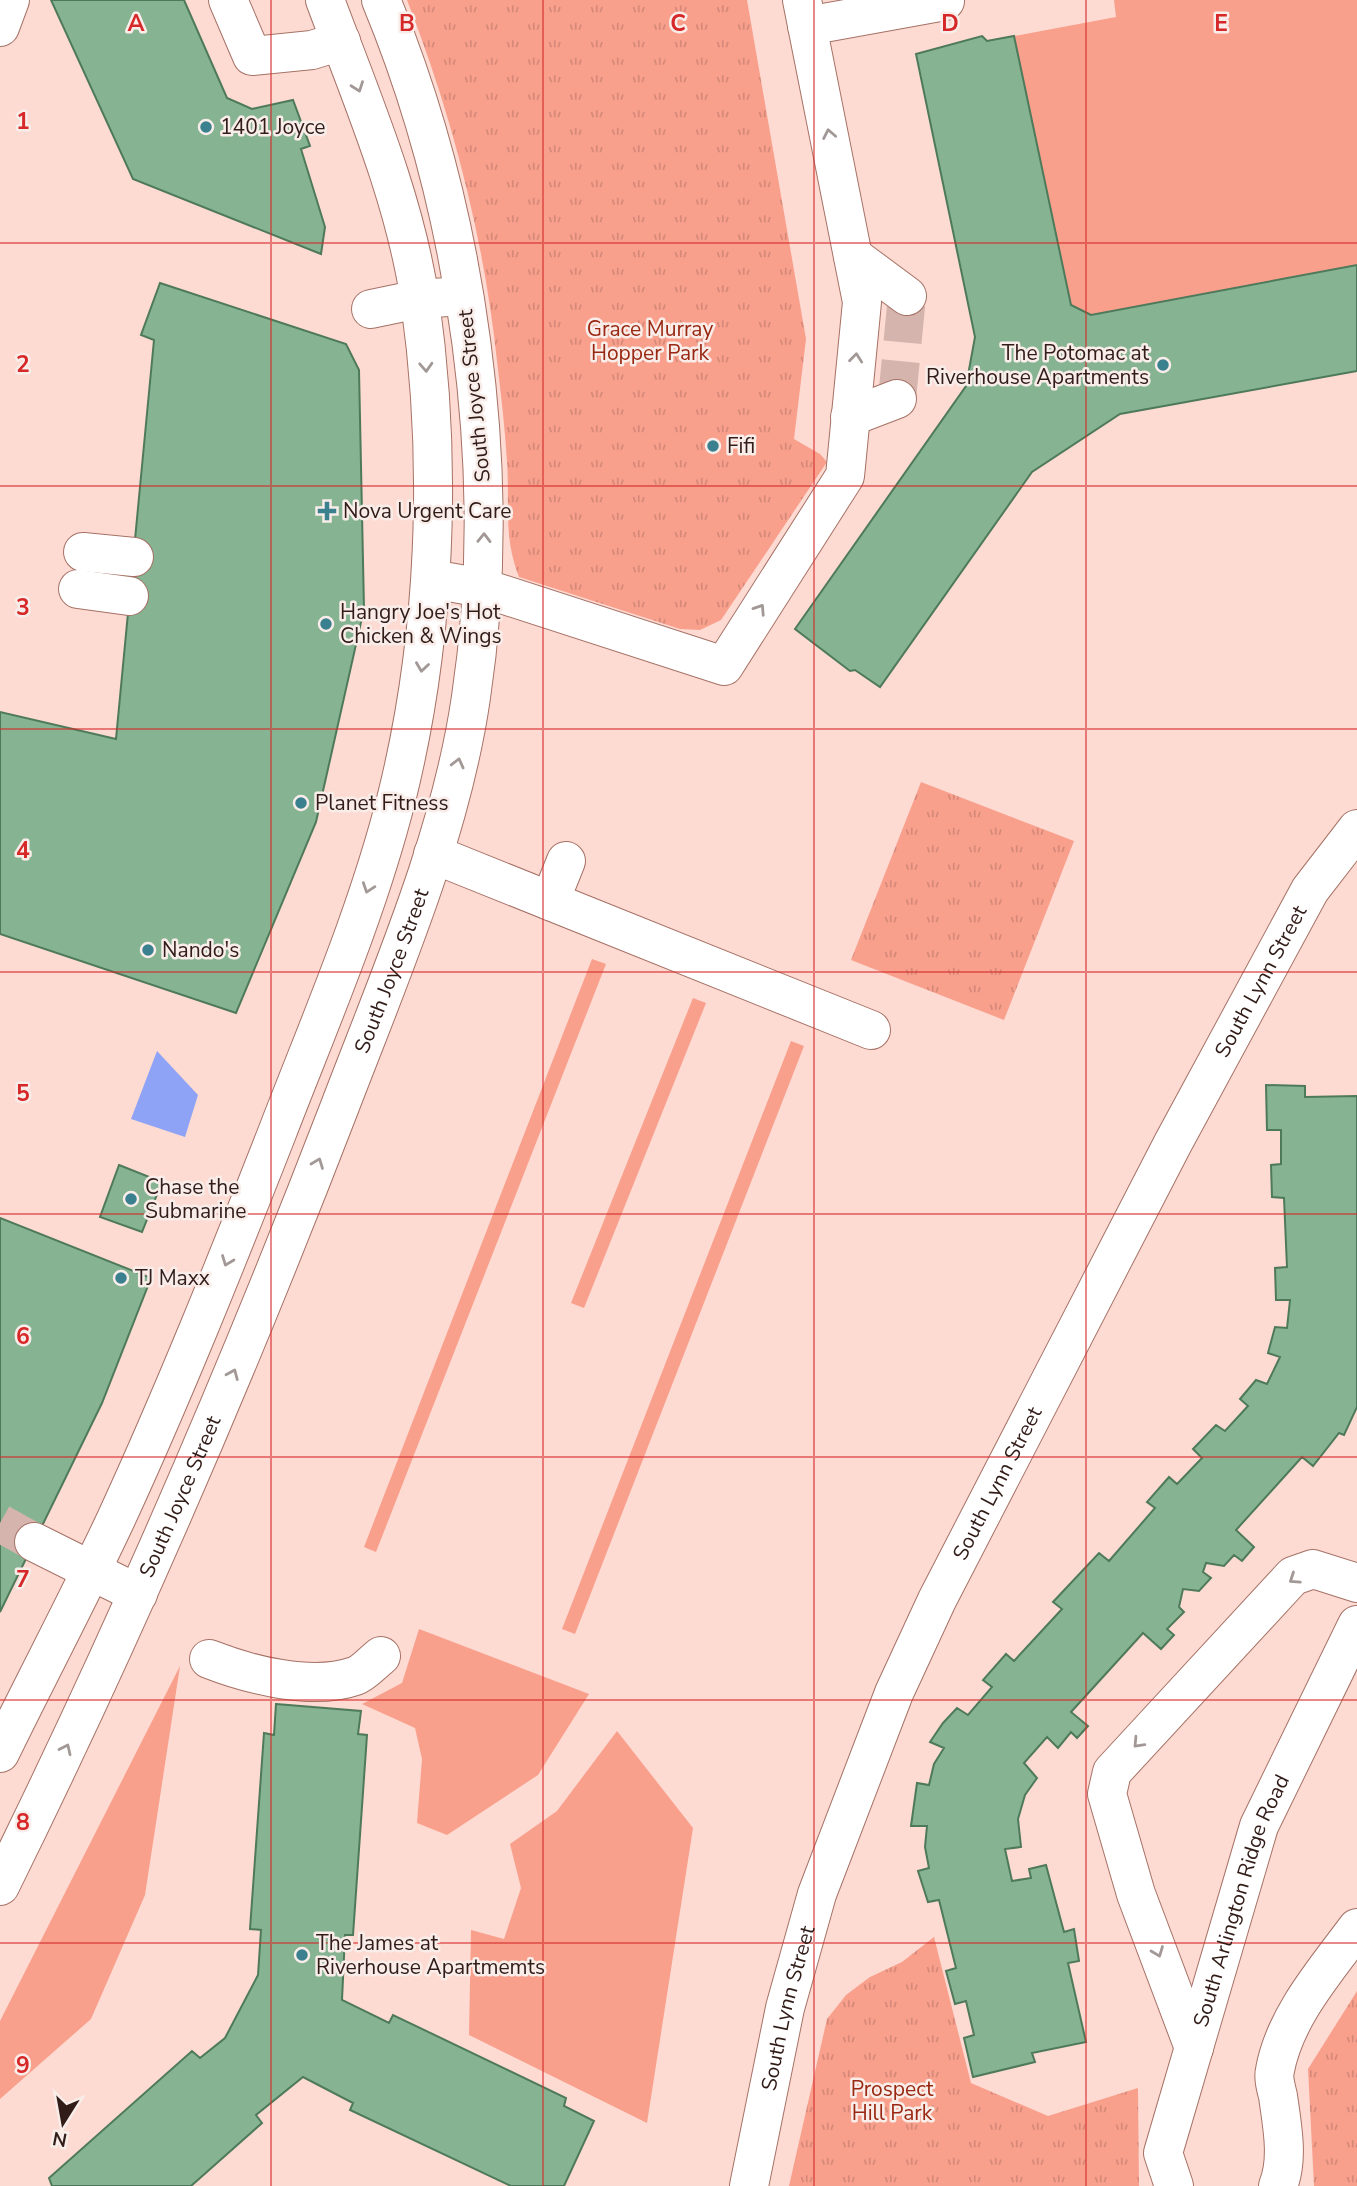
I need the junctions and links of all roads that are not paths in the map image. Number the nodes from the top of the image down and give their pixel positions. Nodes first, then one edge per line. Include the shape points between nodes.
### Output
1 (10, 0) edge
2 (228, 0) edge
3 (326, 0) edge
4 (382, 0) edge
5 (946, 2) edge
6 (805, 13) edge
7 (0, 27) edge
8 (341, 41) junction
9 (853, 256) junction
10 (462, 296) junction
11 (907, 296) dead end
12 (419, 299) junction
13 (371, 309) dead end
14 (897, 399) dead end
15 (849, 417) junction
16 (83, 552) dead end
17 (134, 557) dead end
18 (431, 579) junction
19 (483, 588) junction
20 (78, 589) dead end
21 (129, 596) dead end
22 (1357, 829) edge
23 (433, 854) junction
24 (566, 861) dead end
25 (550, 901) junction
26 (872, 1030) dead end
27 (34, 1542) tunnel mouth
28 (90, 1571) junction
29 (1357, 1583) edge
30 (138, 1594) junction
31 (1357, 1626) edge
32 (381, 1656) dead end
33 (209, 1659) dead end
34 (0, 1753) edge
35 (0, 1886) edge
36 (1357, 1927) edge
37 (1194, 2048) junction
38 (749, 2186) edge
39 (1174, 2186) edge
40 (1278, 2186) edge

1 - 7 main road
2 - 8 main road via 252,56 312,50
3 - 8 main road
4 - 10 main road, South Joyce Street via 425,122
5 - 6 main road
9 -> 6 main road
8 -> 12 main road via 405,234
9 - 11 main road
15 -> 9 main road via 862,302
10 - 12 main road
19 -> 10 main road, South Joyce Street via 480,412
12 - 13 main road
12 -> 18 main road via 432,478
14 - 15 main road
19 -> 15 main road via 723,666 845,476
16 - 17 main road
18 - 19 main road
18 -> 28 main road via 405,761 378,861 207,1314
23 -> 19 main road, South Joyce Street via 471,698
20 - 21 main road
22 - 38 main road, South Lynn Street via 1310,890 1172,1143 937,1600 894,1693 817,1894 785,2008
23 - 25 main road
30 -> 23 main road, South Joyce Street via 303,1203
24 - 25 main road
25 - 26 main road
27 - 28 main road
28 - 30 main road
28 - 34 main road
29 -> 37 main road via 1313,1569 1293,1576 1112,1772 1107,1794 1136,1894
35 -> 30 main road, South Joyce Street
31 - 37 main road, South Arlington Ridge Road via 1259,1826
32 - 33 main road via 356,1676 315,1680 264,1677
36 - 40 main road via 1313,1987 1288,2032 1274,2072 1282,2130 1283,2174
37 - 39 main road, South Arlington Ridge Road via 1163,2153

